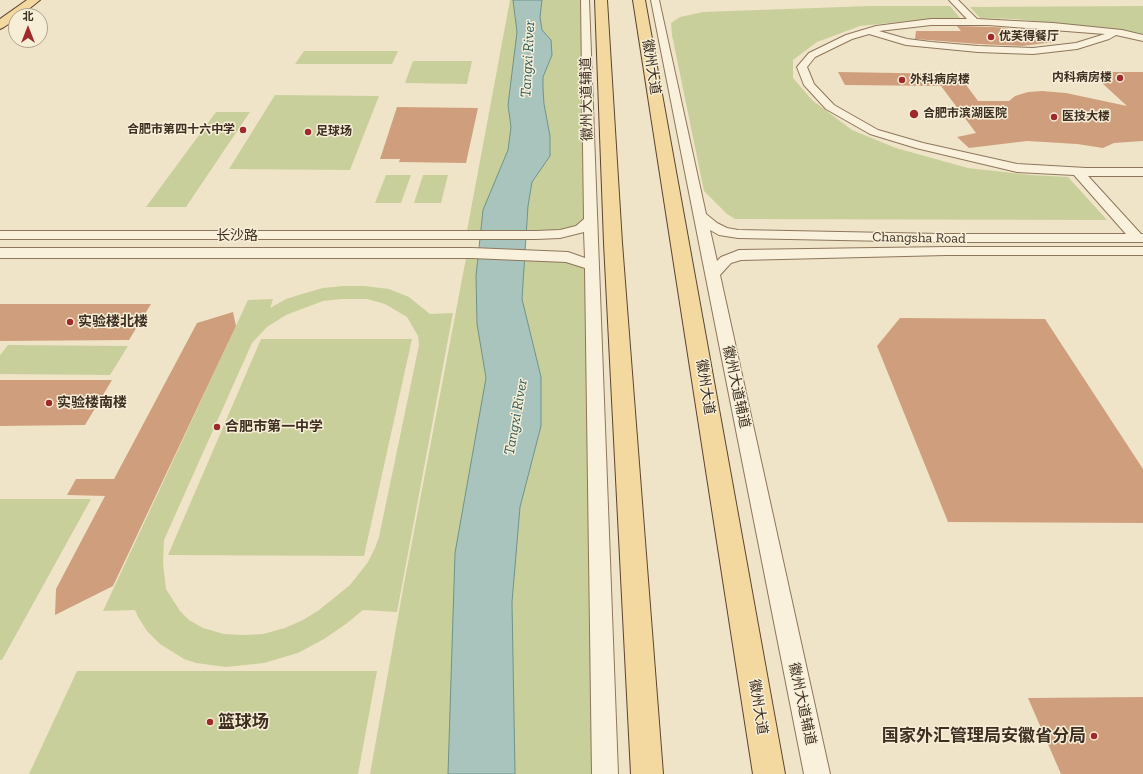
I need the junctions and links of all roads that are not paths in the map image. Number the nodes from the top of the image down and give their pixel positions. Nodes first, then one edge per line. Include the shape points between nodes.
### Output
1 (34, 0) edge
2 (585, 0) edge
3 (601, 0) edge
4 (640, 0) edge
5 (655, 0) edge
6 (954, 0) edge
7 (975, 22) junction
8 (0, 25) edge
9 (868, 31) junction
10 (1113, 32) junction
11 (1143, 38) edge
12 (1078, 172) junction
13 (1143, 172) edge
14 (700, 216) junction
15 (590, 220) junction
16 (0, 236) edge
17 (1141, 242) edge
18 (0, 253) edge
19 (592, 266) junction
20 (712, 274) junction
21 (605, 774) edge
22 (647, 774) edge
23 (769, 774) edge
24 (817, 774) edge

1 - 8 main road
2 - 15 street, 徽州大道辅道
3 - 22 main road via 613,243
4 - 23 main road, 徽州大道
5 - 14 street, 徽州大道辅道
6 - 7 street
7 - 9 street via 931,22
7 - 10 street
9 - 10 street via 906,42 1033,51 1077,46 1106,37
9 - 12 street via 812,55 802,67 809,85 830,107 874,132 920,146 1017,168
10 - 11 street
12 - 13 street
12 - 17 street
14 - 17 street, Changsha Road via 724,232 738,234
14 - 20 street, 徽州大道辅道
15 - 16 street, 长沙路 via 581,229 560,234 536,235
15 - 19 street, 徽州大道辅道
17 - 20 street, Changsha Road via 946,251 739,255 726,260
18 - 19 street, 长沙路 via 472,253 568,257
19 - 21 street, 徽州大道辅道
20 - 24 street, 徽州大道辅道

